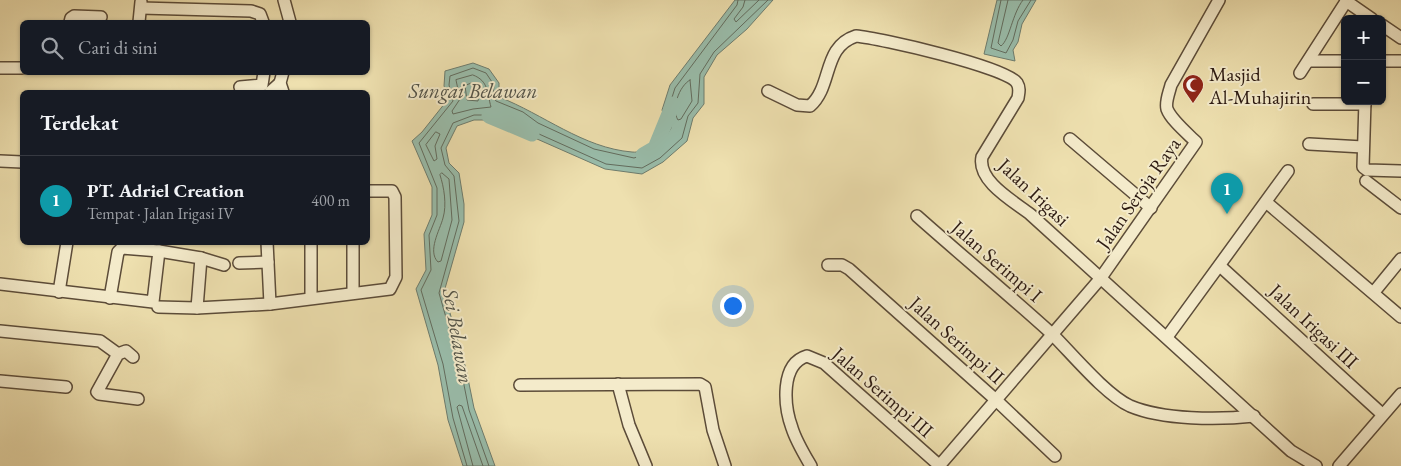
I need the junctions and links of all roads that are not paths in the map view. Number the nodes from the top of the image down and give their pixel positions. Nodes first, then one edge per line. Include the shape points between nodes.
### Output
1 (284, 0) edge
2 (1219, 0) edge
3 (1346, 1) edge
4 (141, 4) edge
5 (1366, 15) edge
6 (100, 17) dead end
7 (70, 20) edge
8 (139, 20) edge
9 (262, 20) edge
10 (289, 20) edge
11 (1386, 28) edge
12 (1401, 38) edge
13 (1309, 61) junction
14 (1341, 61) edge
15 (1386, 61) edge
16 (1401, 61) edge
17 (0, 68) edge
18 (20, 68) edge
19 (1300, 73) dead end
20 (264, 75) edge
21 (240, 87) dead end
22 (768, 91) dead end
23 (1341, 103) edge
24 (1313, 104) dead end
25 (1365, 105) edge
26 (1070, 139) dead end
27 (1309, 144) dead end
28 (1363, 147) junction
29 (0, 161) edge
30 (20, 162) edge
31 (1288, 171) dead end
32 (1401, 171) edge
33 (1366, 181) dead end
34 (370, 191) edge
35 (1266, 202) junction
36 (1151, 208) junction
37 (1401, 208) edge
38 (917, 216) dead end
39 (67, 245) edge
40 (267, 245) edge
41 (311, 245) edge
42 (353, 245) edge
43 (159, 251) junction
44 (201, 258) junction
45 (1401, 259) edge
46 (268, 262) junction
47 (238, 263) dead end
48 (224, 265) dead end
49 (828, 265) dead end
50 (1220, 266) junction
51 (1100, 279) junction
52 (0, 284) edge
53 (59, 292) junction
54 (1374, 292) junction
55 (353, 293) junction
56 (110, 298) junction
57 (311, 298) junction
58 (270, 304) junction
59 (158, 307) dead end
60 (197, 308) junction
61 (1401, 317) edge
62 (0, 331) edge
63 (1052, 334) junction
64 (1167, 337) junction
65 (114, 351) junction
66 (133, 357) dead end
67 (0, 381) edge
68 (618, 384) junction
69 (520, 385) dead end
70 (66, 387) dead end
71 (1401, 394) edge
72 (138, 399) dead end
73 (996, 400) junction
74 (1382, 414) junction
75 (1254, 416) junction
76 (1055, 456) dead end
77 (646, 466) edge
78 (725, 466) edge
79 (811, 466) edge
80 (940, 466) edge
81 (1316, 466) edge
82 (1338, 466) edge

1 - 10 street
2 - 36 street, Jalan Seroja Raya via 1171,85 1167,100 1170,114 1196,142
3 - 5 street
3 - 13 street
4 - 8 street
4 - 9 street via 251,11 260,14
6 - 7 street via 74,16
11 - 12 street
13 - 14 street
13 - 19 street
15 - 16 street
17 - 18 street
20 - 21 street via 262,85
22 - 51 street, Jalan Irigasi via 797,105 810,106 817,100 835,51 844,40 856,36 984,66 1008,76 1017,82 1020,90 982,157 983,173
23 - 24 street
25 - 28 street
26 - 36 street
27 - 28 street
28 - 32 street via 1365,169
29 - 30 street
31 - 35 street
33 - 37 street
34 - 55 street via 387,189 394,193 396,277 390,288
35 - 50 street
35 - 54 street
36 - 51 street, Jalan Seroja Raya
38 - 63 street, Jalan Serimpi I
39 - 53 street
40 - 46 street
41 - 57 street
42 - 55 street
43 - 44 street
43 - 56 street via 122,248 118,252
43 - 56 street via 153,302
44 - 48 street
44 - 60 street
45 - 54 street
46 - 47 street
46 - 58 street
49 - 73 street, Jalan Serimpi II via 842,264 849,269
50 - 64 street
50 - 74 street, Jalan Irigasi III
51 - 63 street, Jalan Seroja Raya
51 - 64 street, Jalan Irigasi
52 - 53 street
53 - 56 street
54 - 61 street
55 - 57 street
57 - 58 street
58 - 60 street
59 - 60 street
62 - 65 street via 97,341
63 - 73 street, Jalan Seroja Raya
63 - 75 street, Jalan Serimpi I via 1128,405 1164,415
64 - 75 street, Jalan Irigasi
65 - 66 street via 126,351
65 - 72 street via 97,392
67 - 70 street
68 - 69 street
68 - 77 street via 629,425
68 - 78 street via 694,384 705,387 713,430
71 - 74 street
73 - 76 street, Jalan Serimpi II
73 - 80 street, Jalan Seroja Raya
74 - 82 street
75 - 81 street, Jalan Irigasi via 1291,451
79 - 80 street, Jalan Serimpi III via 791,426 788,409 789,371 799,358 807,356 824,363

